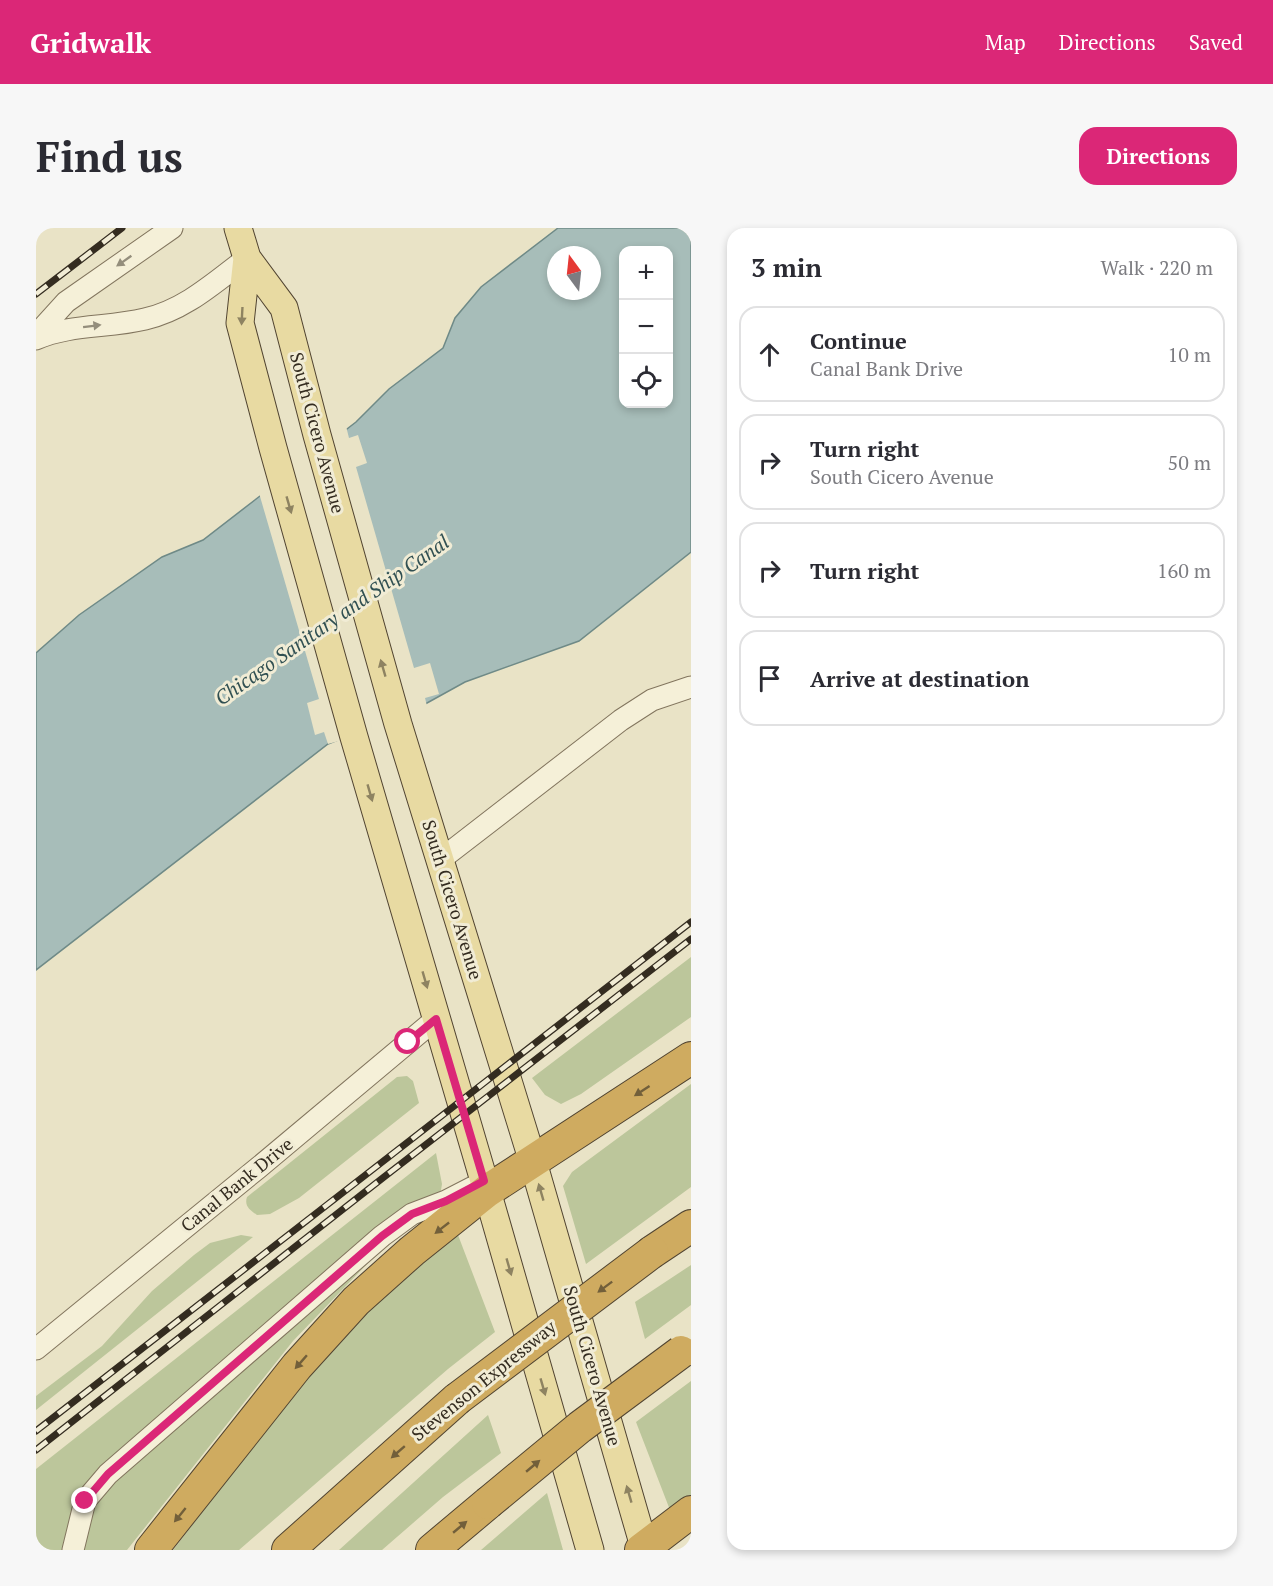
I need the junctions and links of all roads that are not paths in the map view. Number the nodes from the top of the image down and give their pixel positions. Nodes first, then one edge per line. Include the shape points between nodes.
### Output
1 (172, 228) edge
2 (238, 228) edge
3 (247, 258) junction
4 (36, 335) edge
5 (36, 339) edge
6 (691, 687) edge
7 (440, 860) junction
8 (436, 1019) junction
9 (691, 1058) edge
10 (533, 1162) junction
11 (486, 1186) junction
12 (691, 1226) edge
13 (686, 1349) edge
14 (36, 1350) edge
15 (691, 1512) edge
16 (644, 1549) edge
17 (73, 1550) edge
18 (151, 1550) edge
19 (288, 1550) edge
20 (432, 1550) edge
21 (590, 1550) edge

1 -> 4 lane via 66,302
2 - 3 main road, South Cicero Avenue
5 -> 3 lane via 54,331 144,319 174,310
7 -> 3 main road, South Cicero Avenue via 284,308
3 -> 8 main road, South Cicero Avenue via 240,323
6 - 7 lane via 652,700 621,720
7 - 10 main road, South Cicero Avenue
8 - 11 main road, South Cicero Avenue
8 - 14 lane, Canal Bank Drive
9 -> 10 highway
10 - 11 highway
16 -> 10 main road, South Cicero Avenue
11 - 17 lane via 412,1214 382,1236 108,1474 85,1501
11 -> 18 highway via 356,1301 297,1366
11 -> 21 main road, South Cicero Avenue
12 -> 19 highway, Stevenson Expressway, bridge via 458,1400
20 -> 13 highway, bridge via 580,1427
15 - 16 highway

